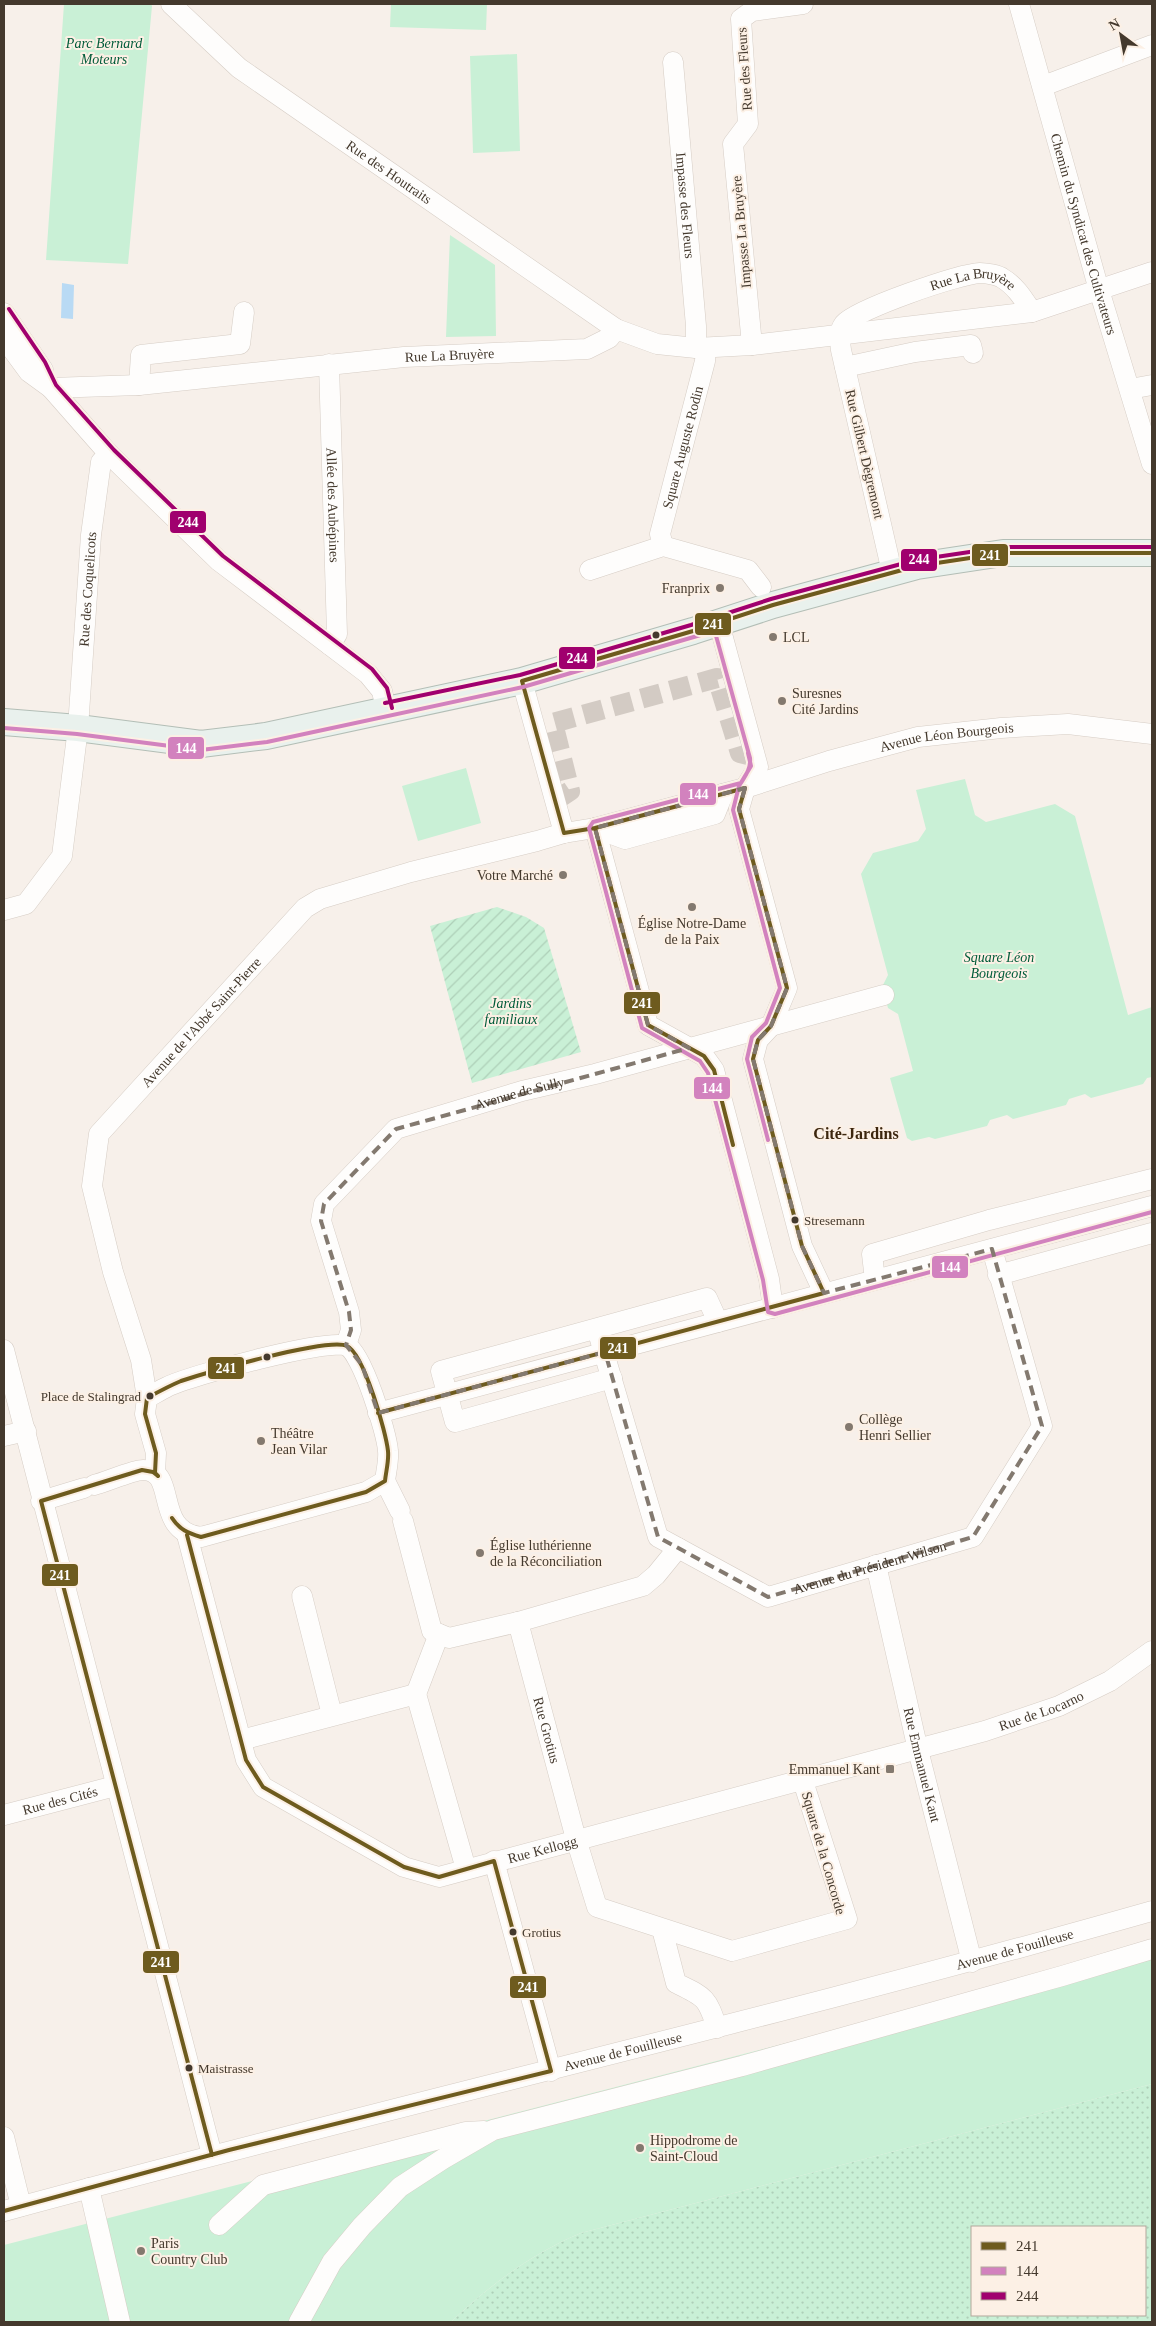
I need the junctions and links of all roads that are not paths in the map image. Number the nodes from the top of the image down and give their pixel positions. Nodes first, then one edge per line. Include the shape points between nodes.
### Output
1 (171, 4) edge
2 (803, 4) edge
3 (1019, 4) edge
4 (1152, 45) edge
5 (674, 62) dead end
6 (1043, 86) junction
7 (748, 124) joint
8 (1152, 272) edge
9 (1099, 290) junction
10 (244, 312) dead end
11 (1032, 312) junction
12 (4, 313) edge
13 (616, 329) junction
14 (839, 335) junction
15 (4, 338) edge
16 (752, 345) junction
17 (701, 348) junction
18 (967, 355) dead end
19 (329, 364) junction
20 (845, 371) junction
21 (139, 385) junction
22 (1152, 385) edge
23 (51, 388) junction
24 (1130, 389) junction
25 (108, 454) junction
26 (1152, 464) edge
27 (664, 546) junction
28 (1152, 553) edge
29 (590, 570) dead end
30 (892, 572) junction
31 (761, 587) dead end
32 (719, 623) junction
33 (330, 645) junction
34 (522, 681) junction
35 (386, 709) junction
36 (4, 722) edge
37 (78, 728) junction
38 (1152, 734) edge
39 (745, 788) junction
40 (595, 828) junction
41 (564, 833) junction
42 (4, 910) edge
43 (884, 995) dead end
44 (770, 1026) junction
45 (689, 1048) junction
46 (1152, 1178) edge
47 (1152, 1206) edge
48 (1152, 1233) edge
49 (992, 1249) junction
50 (998, 1274) junction
51 (875, 1280) junction
52 (824, 1293) junction
53 (773, 1308) junction
54 (718, 1322) junction
55 (598, 1329) junction
56 (346, 1344) junction
57 (4, 1350) edge
58 (515, 1351) junction
59 (604, 1352) junction
60 (521, 1374) junction
61 (612, 1378) junction
62 (447, 1394) junction
63 (147, 1398) junction
64 (528, 1401) junction
65 (378, 1413) junction
66 (26, 1431) junction
67 (4, 1436) edge
68 (155, 1473) junction
69 (385, 1481) junction
70 (42, 1501) junction
71 (187, 1535) junction
72 (678, 1548) junction
73 (876, 1565) junction
74 (302, 1596) dead end
75 (518, 1622) junction
76 (439, 1634) junction
77 (1152, 1651) edge
78 (416, 1694) junction
79 (332, 1715) junction
80 (241, 1740) junction
81 (918, 1750) junction
82 (802, 1778) junction
83 (115, 1786) junction
84 (4, 1815) edge
85 (576, 1839) junction
86 (494, 1861) junction
87 (466, 1869) junction
88 (1152, 1911) edge
89 (662, 1929) junction
90 (1152, 1948) edge
91 (972, 1962) junction
92 (718, 2028) junction
93 (551, 2071) junction
94 (493, 2130) junction
95 (4, 2136) edge
96 (212, 2155) junction
97 (90, 2188) junction
98 (13, 2208) edge
99 (219, 2225) dead end
100 (120, 2322) edge
101 (299, 2322) edge

1 - 13 street, Rue des Houtraits via 239,68
2 - 7 street, Rue des Fleurs via 752,12 741,19
3 - 6 street, Chemin du Syndicat des Cultivateurs
4 - 6 street
5 - 17 street, Impasse des Fleurs
6 - 9 street, Chemin du Syndicat des Cultivateurs
7 - 16 street, Impasse La Bruyère via 733,144
8 - 9 street
9 - 11 street
9 - 24 street, Chemin du Syndicat des Cultivateurs
10 - 21 street via 240,344 141,355
11 - 14 street, Rue La Bruyère
11 - 14 street, Rue La Bruyère via 1017,290 1002,277 980,273 936,284 866,310 844,324
12 - 23 street via 40,365
13 - 17 street, Rue La Bruyère via 657,344
13 - 19 street, Rue La Bruyère via 609,338 587,349 404,357
14 - 16 street, Rue La Bruyère
14 - 20 street, Rue Gilbert Dègremont
15 - 23 street via 29,372
16 - 17 street, Rue La Bruyère
17 - 27 street, Square Auguste Rodin via 705,361 660,534
18 - 20 street
19 - 21 street, Rue La Bruyère
19 - 33 street, Allée des Aubépines via 337,634
20 - 30 street, Rue Gilbert Dègremont
21 - 23 street, Rue La Bruyère
22 - 24 street
23 - 25 street
24 - 26 street, Chemin du Syndicat des Cultivateurs
25 - 33 street via 219,561
25 - 37 street, Rue des Coquelicots via 101,462 91,536
27 - 29 street
27 - 31 street via 748,570
28 - 30 main road via 1003,553
30 - 32 main road
32 - 34 main road
32 - 39 street via 758,767
33 - 35 street via 368,674 382,691
34 - 35 main road
34 - 41 street
35 - 37 main road via 266,736 201,744
36 - 37 main road
37 - 42 street, Rue des Coquelicots via 62,856 26,904
38 - 39 street, Avenue Léon Bourgeois via 1068,724 918,737
39 - 40 street, Avenue Léon Bourgeois
39 - 44 street via 739,809 787,988
40 - 41 street, Avenue de l'Abbé Saint-Pierre
40 - 45 street via 648,1025
41 - 63 street, Avenue de l'Abbé Saint-Pierre via 411,872 320,899 305,908 99,1134 92,1186 113,1272 141,1360
43 - 44 street, Avenue de Sully
44 - 45 street, Avenue de Sully
44 - 52 street via 758,1040 753,1060 802,1246
45 - 53 street via 704,1056 714,1070 769,1279
45 - 56 street, Avenue de Sully via 522,1091 396,1130 324,1204 321,1221 349,1312 351,1330
46 - 51 street via 872,1254
47 - 49 street
48 - 50 street
49 - 50 street, Avenue du Président Wilson
49 - 51 street
50 - 73 street, Avenue du Président Wilson via 1042,1426 973,1537
51 - 52 street
52 - 53 street
53 - 54 street
54 - 55 street via 707,1298
54 - 59 street
55 - 58 street
55 - 59 street, Avenue du Président Wilson
56 - 63 street via 312,1346 275,1355 168,1386
56 - 65 street via 354,1350 362,1365
57 - 66 street
58 - 60 street
58 - 62 street via 441,1371
59 - 60 street
59 - 61 street, Avenue du Président Wilson
60 - 62 street
60 - 64 street
61 - 64 street
61 - 72 street, Avenue du Président Wilson via 658,1538
62 - 64 street via 455,1422
62 - 65 street
63 - 68 street via 145,1414 156,1453
65 - 69 street via 388,1451
66 - 67 street
66 - 70 street
68 - 70 street via 142,1470
68 - 71 street via 161,1480 174,1524
69 - 71 street via 366,1492 201,1537
69 - 76 street via 401,1516 432,1631
70 - 83 street
71 - 80 street, Rue Kellogg
72 - 73 street, Avenue du Président Wilson via 768,1597
72 - 75 street via 643,1586
73 - 81 street, Rue Emmanuel Kant
74 - 79 street
75 - 76 street via 449,1638
75 - 85 street, Rue Grotius
76 - 78 street
77 - 81 street, Rue de Locarno via 1110,1681 1059,1706
78 - 79 street
78 - 87 street
79 - 80 street
80 - 87 street, Rue Kellogg via 246,1760 263,1787 404,1867 439,1877
81 - 82 street, Rue Kellogg
81 - 91 street, Rue Emmanuel Kant
82 - 85 street, Rue Kellogg
82 - 89 street, Square de la Concorde via 847,1919 732,1951
83 - 84 street, Rue des Cités
83 - 96 street
85 - 86 street, Rue Kellogg
85 - 89 street, Square de la Concorde via 597,1907
86 - 87 street, Rue Kellogg
86 - 93 street
88 - 91 street, Avenue de Fouilleuse
89 - 92 street via 676,1983 703,1996
90 - 94 street via 742,2066
91 - 92 street, Avenue de Fouilleuse
92 - 93 street, Avenue de Fouilleuse
93 - 96 street, Avenue de Fouilleuse
94 - 99 street via 466,2132 262,2185
94 - 101 street via 442,2159 387,2200 332,2262
95 - 98 street
96 - 97 street, Avenue de Fouilleuse
97 - 98 street, Avenue de Fouilleuse
97 - 100 street

